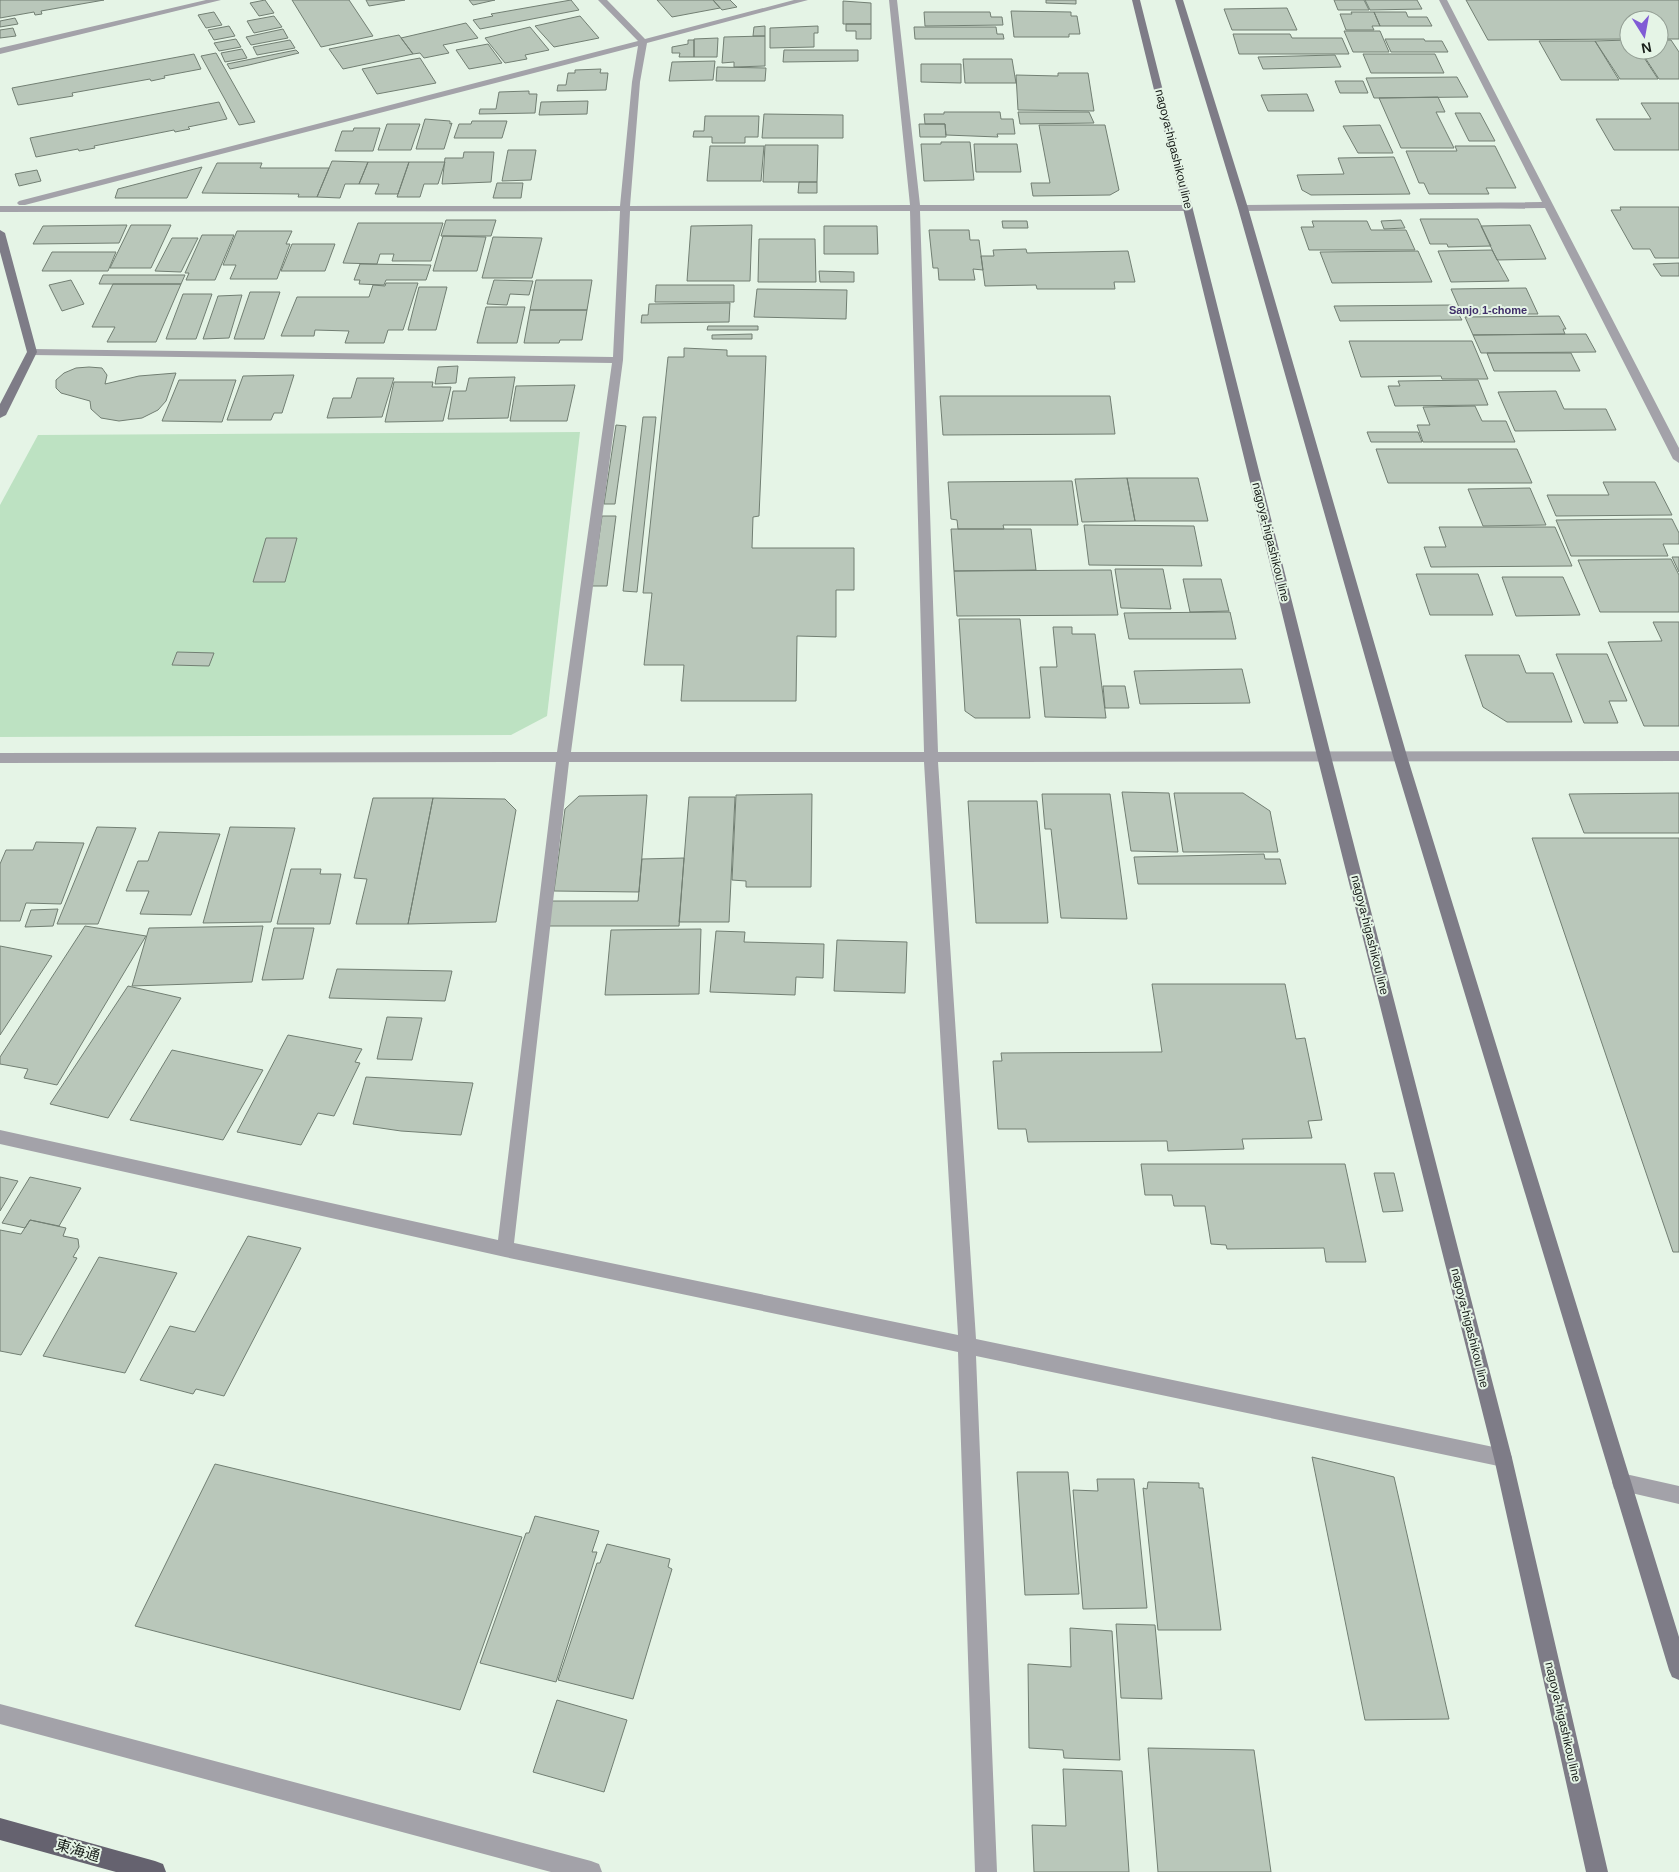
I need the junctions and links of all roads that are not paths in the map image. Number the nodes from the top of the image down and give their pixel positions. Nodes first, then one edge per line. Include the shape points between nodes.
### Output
1 (217, 0) edge
2 (602, 0) edge
3 (804, 0) edge
4 (893, 0) edge
5 (1136, 0) edge
6 (1179, 0) edge
7 (1442, 0) edge
8 (643, 41) junction
9 (0, 51) edge
10 (1548, 205) junction
11 (0, 208) edge
12 (625, 208) junction
13 (915, 208) junction
14 (1188, 208) junction
15 (1243, 208) junction
16 (0, 233) edge
17 (32, 352) junction
18 (618, 360) junction
19 (0, 414) edge
20 (1679, 459) edge
21 (931, 756) junction
22 (1324, 756) junction
23 (1400, 756) junction
24 (1679, 756) edge
25 (0, 758) edge
26 (563, 758) junction
27 (0, 1137) edge
28 (505, 1249) junction
29 (967, 1345) junction
30 (1503, 1458) junction
31 (1620, 1482) junction
32 (1679, 1495) edge
33 (1679, 1670) edge
34 (0, 1714) edge
35 (0, 1829) edge
36 (155, 1872) edge
37 (591, 1872) edge
38 (986, 1872) edge
39 (1598, 1872) edge

1 - 9 street
2 - 8 street
3 - 8 street
4 - 13 street
5 - 14 main road, nagoya-higashikou line
6 - 15 main road
7 - 10 street
8 - 11 street
8 - 12 street via 636,82
10 - 15 street
10 - 20 street
11 - 12 street
12 - 13 street
12 - 18 street
13 - 14 street
13 - 21 street
14 - 22 main road, nagoya-higashikou line
15 - 23 main road
16 - 17 main road
17 - 18 street
17 - 19 main road
18 - 26 street
21 - 22 street
21 - 26 street
21 - 29 street
22 - 23 street
22 - 30 main road, nagoya-higashikou line
23 - 24 street
23 - 31 main road
25 - 26 street
26 - 28 street
27 - 28 street
28 - 29 street
29 - 30 street
29 - 38 street
30 - 39 main road, nagoya-higashikou line
31 - 32 street
31 - 33 main road
34 - 37 street
35 - 36 main road, 東海通

